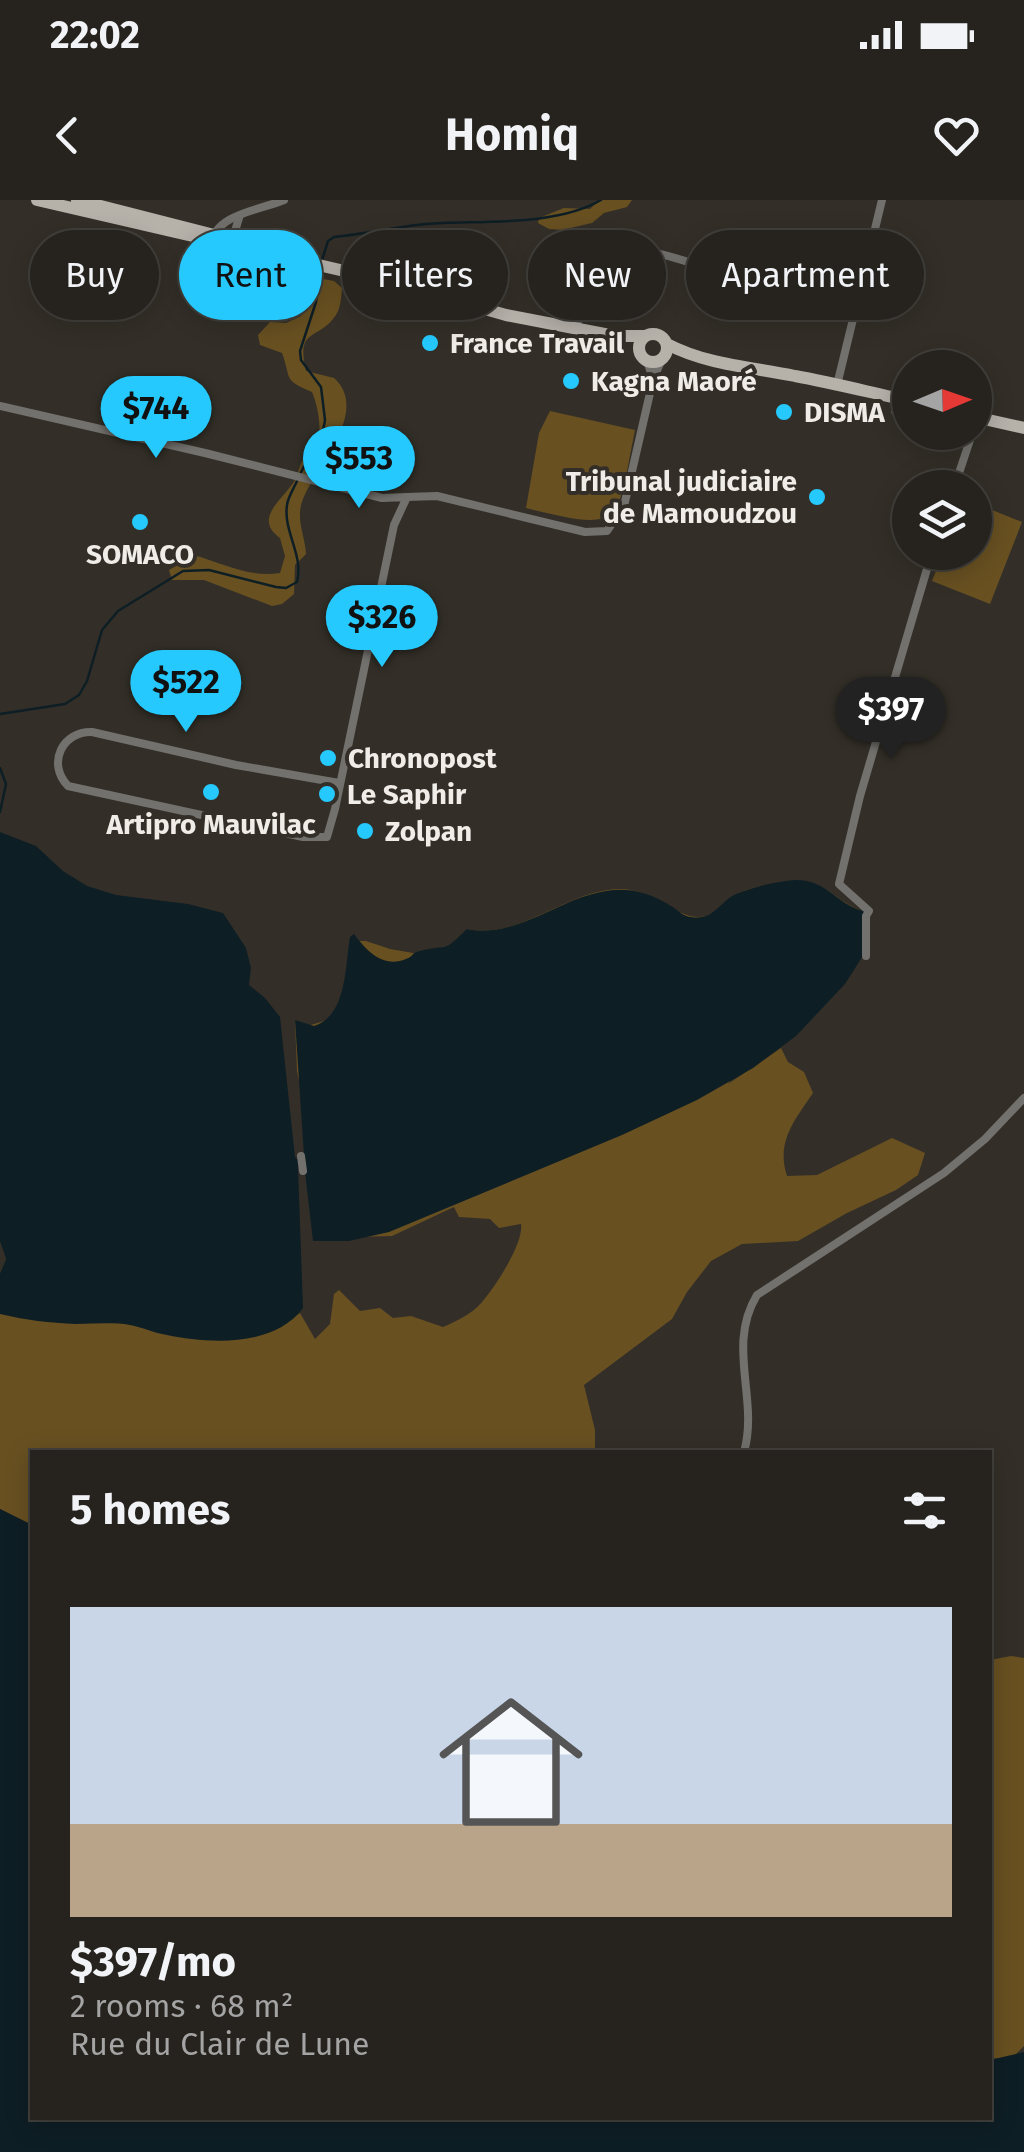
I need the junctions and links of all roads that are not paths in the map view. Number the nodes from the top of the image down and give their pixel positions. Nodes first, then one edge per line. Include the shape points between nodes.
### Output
1 (37, 200) edge
2 (76, 200) edge
3 (284, 200) edge
4 (882, 200) edge
5 (239, 217) junction
6 (184, 230) edge
7 (218, 230) edge
8 (234, 230) edge
9 (875, 230) edge
10 (179, 231) edge
11 (686, 263) edge
12 (322, 266) edge
13 (854, 320) edge
14 (573, 326) junction
15 (615, 336) junction
16 (644, 336) junction
17 (665, 353) junction
18 (643, 356) junction
19 (766, 372) junction
20 (653, 380) junction
21 (837, 386) junction
22 (892, 402) edge
23 (892, 403) edge
24 (0, 406) edge
25 (992, 424) edge
26 (1024, 431) edge
27 (406, 498) junction
28 (927, 570) edge
29 (339, 784) junction
30 (866, 956) dead end
31 (1024, 1098) edge
32 (302, 1156) dead end
33 (303, 1170) dead end
34 (744, 1450) edge

1 - 10 main road
2 - 6 main road
3 - 5 street
4 - 9 street
5 - 7 street
5 - 8 street
11 - 14 street via 644,250 604,248 592,259
12 - 14 main road
13 - 21 street
14 - 15 main road
15 - 16 main road
15 - 18 main road
16 - 17 main road via 660,335
16 - 18 main road
17 - 18 main road
17 - 19 main road
17 - 20 street
18 - 20 street
19 - 21 main road
19 - 23 main road
20 - 27 street via 624,506 606,530 572,529 437,496
21 - 22 main road
24 - 27 street via 382,498
25 - 26 main road
27 - 29 street via 394,525
28 - 30 street via 839,884 870,911
29 - 29 street via 92,732 64,742 57,770 68,786 317,839 328,837
31 - 34 street via 944,1173 757,1296 742,1335 749,1420
32 - 33 street

